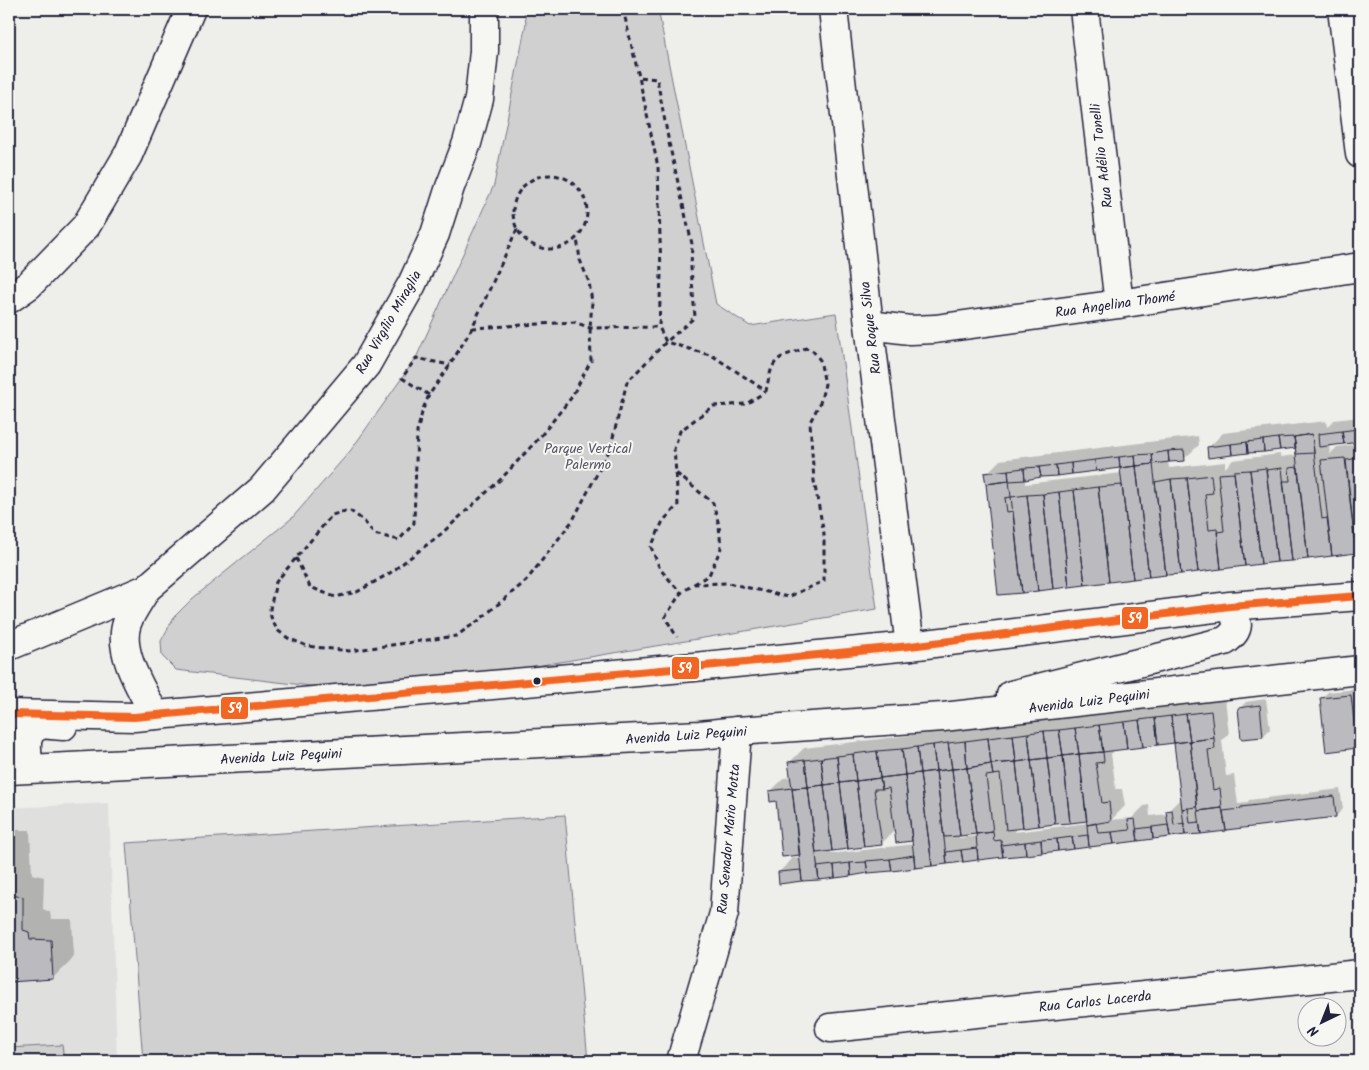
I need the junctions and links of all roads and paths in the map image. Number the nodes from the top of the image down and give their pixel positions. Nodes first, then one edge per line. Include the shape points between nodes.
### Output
1 (191, 9) edge
2 (484, 9) edge
3 (623, 9) edge
4 (833, 9) edge
5 (1084, 9) edge
6 (1342, 9) edge
7 (639, 77) junction
8 (1360, 154) edge
9 (517, 229) junction
10 (577, 238) junction
11 (1360, 267) edge
12 (9, 299) edge
13 (1119, 304) junction
14 (869, 325) junction
15 (659, 327) junction
16 (472, 328) junction
17 (590, 328) junction
18 (666, 342) junction
19 (450, 365) junction
20 (766, 391) junction
21 (430, 395) junction
22 (676, 473) junction
23 (296, 558) junction
24 (694, 584) junction
25 (146, 589) junction
26 (681, 593) junction
27 (1360, 596) edge
28 (1230, 606) junction
29 (9, 646) edge
30 (910, 646) junction
31 (694, 667) junction
32 (1360, 670) edge
33 (9, 714) edge
34 (144, 716) junction
35 (944, 718) junction
36 (737, 731) junction
37 (19, 769) edge
38 (1360, 974) edge
39 (830, 1028) dead end
40 (681, 1061) edge

1 - 12 street via 128,155 86,226 29,285
2 - 25 street, Rua Virgílio Miraglia via 484,51 478,98 466,144 435,234 412,284 366,365 262,489
3 - 7 path
4 - 14 street, Rua Roque Silva
5 - 13 street, Rua Adélio Tonelli
6 - 8 street
7 - 15 path via 658,167
7 - 18 path via 658,79 692,244 696,317
9 - 10 path via 534,246 546,249 558,249
9 - 10 path via 513,206 524,184 548,174 561,175 582,190 587,202 585,226
9 - 16 path
10 - 17 path via 592,302
11 - 13 street, Rua Angelina Thomé
13 - 14 street, Rua Angelina Thomé via 935,329 910,330
14 - 30 street, Rua Roque Silva
15 - 17 path
15 - 18 path
16 - 17 path via 575,322
16 - 19 path
17 - 23 path via 591,361 571,398 500,480 441,534 390,573 357,592 335,597 310,587
18 - 20 path via 713,356
18 - 23 path via 627,382 610,449 573,520 526,581 456,636 349,651 307,646 288,638 277,630 270,609 276,582
19 - 21 path
19 - 21 path via 416,358 402,378
20 - 22 path via 746,404 713,406 680,431 674,449
20 - 24 path via 774,362 779,358 806,348 820,360 824,384 820,403 810,422 814,481 824,534 824,581 788,596 728,583
21 - 23 path via 417,432 414,524 399,540 374,534 349,510 340,512 332,515
22 - 24 path via 713,503 719,526 721,548 709,575
22 - 26 path via 678,506 664,521 651,547 660,568
24 - 26 path
25 - 29 street, Rua Virgílio Miraglia
25 - 34 street, Rua Virgílio Miraglia via 127,624 125,643
26 - 31 path via 665,616
27 - 28 street
28 - 30 street
28 - 35 street via 1237,625 1235,634 1225,641 975,704
30 - 31 street
31 - 34 street
32 - 35 street, Avenida Luiz Pequini
33 - 34 street
34 - 37 street via 113,728 40,725 26,740
35 - 36 street, Avenida Luiz Pequini
36 - 37 street, Avenida Luiz Pequini
36 - 40 street, Rua Senador Mário Motta via 724,913
38 - 39 street, Rua Carlos Lacerda

